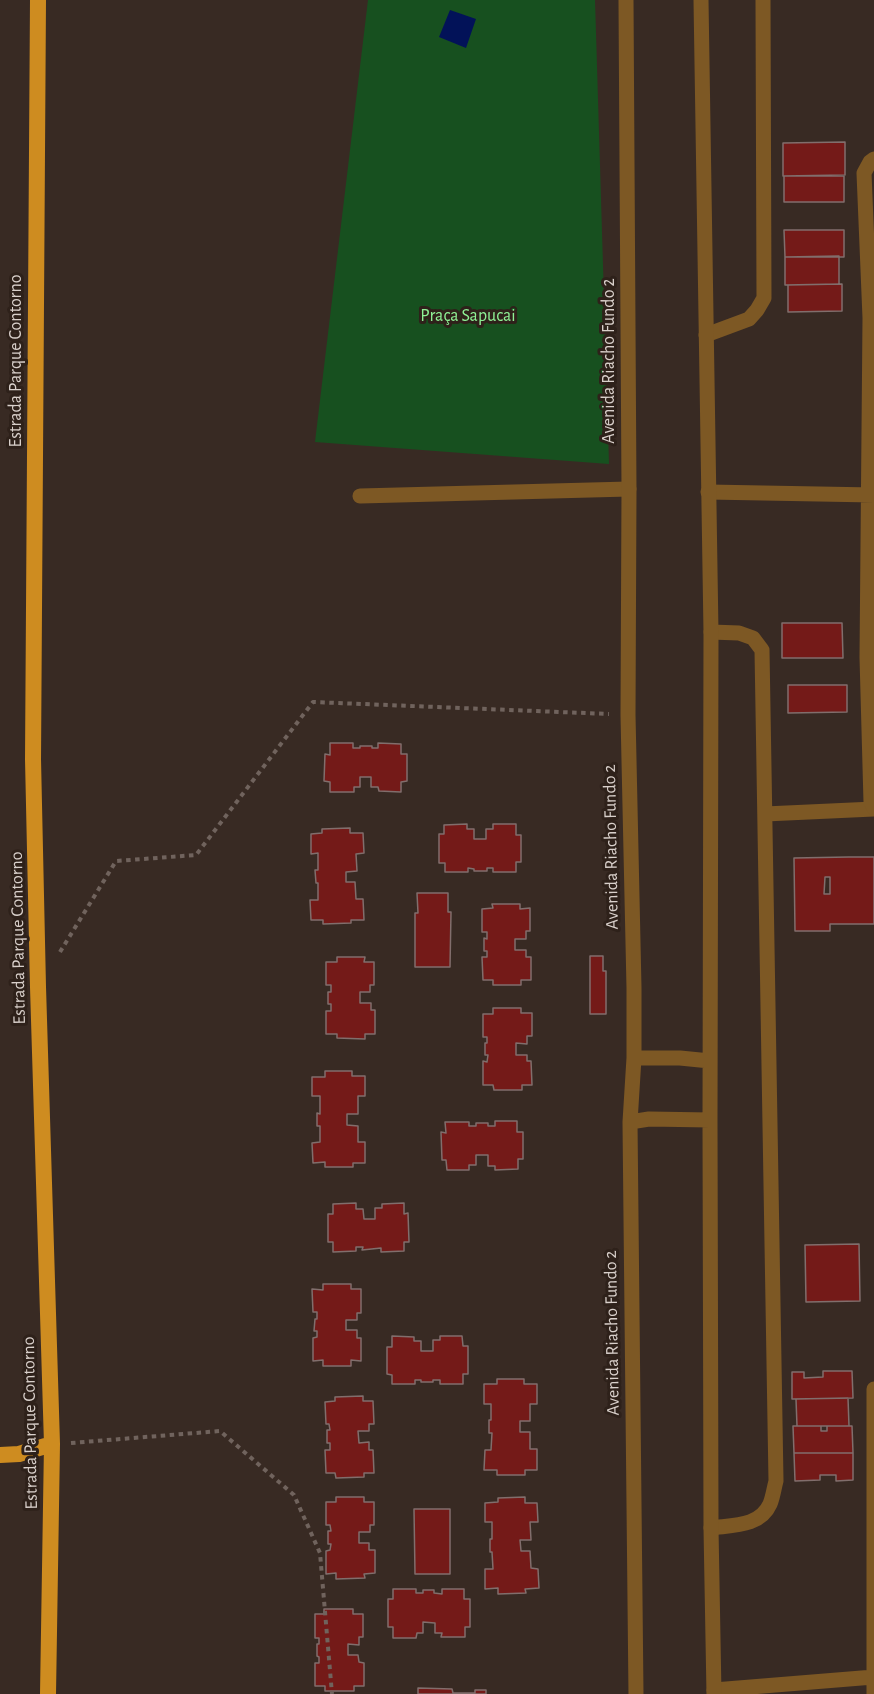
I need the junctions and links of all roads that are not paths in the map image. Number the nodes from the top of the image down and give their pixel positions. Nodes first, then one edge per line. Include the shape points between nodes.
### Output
1 (38, 0) edge
2 (626, 0) edge
3 (702, 0) edge
4 (763, 0) edge
5 (874, 159) edge
6 (872, 318) edge
7 (706, 335) junction
8 (629, 489) junction
9 (708, 492) junction
10 (872, 495) edge
11 (360, 496) dead end
12 (711, 632) junction
13 (871, 657) edge
14 (874, 808) edge
15 (765, 814) junction
16 (634, 1058) junction
17 (710, 1060) junction
18 (710, 1120) junction
19 (630, 1122) junction
20 (874, 1389) edge
21 (52, 1444) junction
22 (0, 1455) edge
23 (874, 1522) edge
24 (711, 1528) junction
25 (874, 1677) edge
26 (714, 1692) edge
27 (48, 1694) edge
28 (636, 1694) edge
29 (874, 1694) edge

1 - 21 highway, Estrada Parque Contorno via 33,759
2 - 8 street, Avenida Riacho Fundo 2
3 - 7 street
4 - 7 street via 764,298 749,320
5 - 6 street via 864,173
6 - 10 street
7 - 9 street
8 - 11 street
8 - 16 street, Avenida Riacho Fundo 2
9 - 10 street
9 - 12 street
10 - 13 street
12 - 15 street via 739,633 753,638 762,650
12 - 17 street
13 - 14 street
14 - 15 street
15 - 24 street via 776,1481 763,1515 751,1523
16 - 17 street
16 - 19 street, Avenida Riacho Fundo 2
17 - 18 street
18 - 19 street
18 - 24 street
19 - 28 street, Avenida Riacho Fundo 2
20 - 23 street
21 - 22 highway
21 - 27 highway, Estrada Parque Contorno
23 - 25 street
24 - 26 street
25 - 26 street
25 - 29 street

